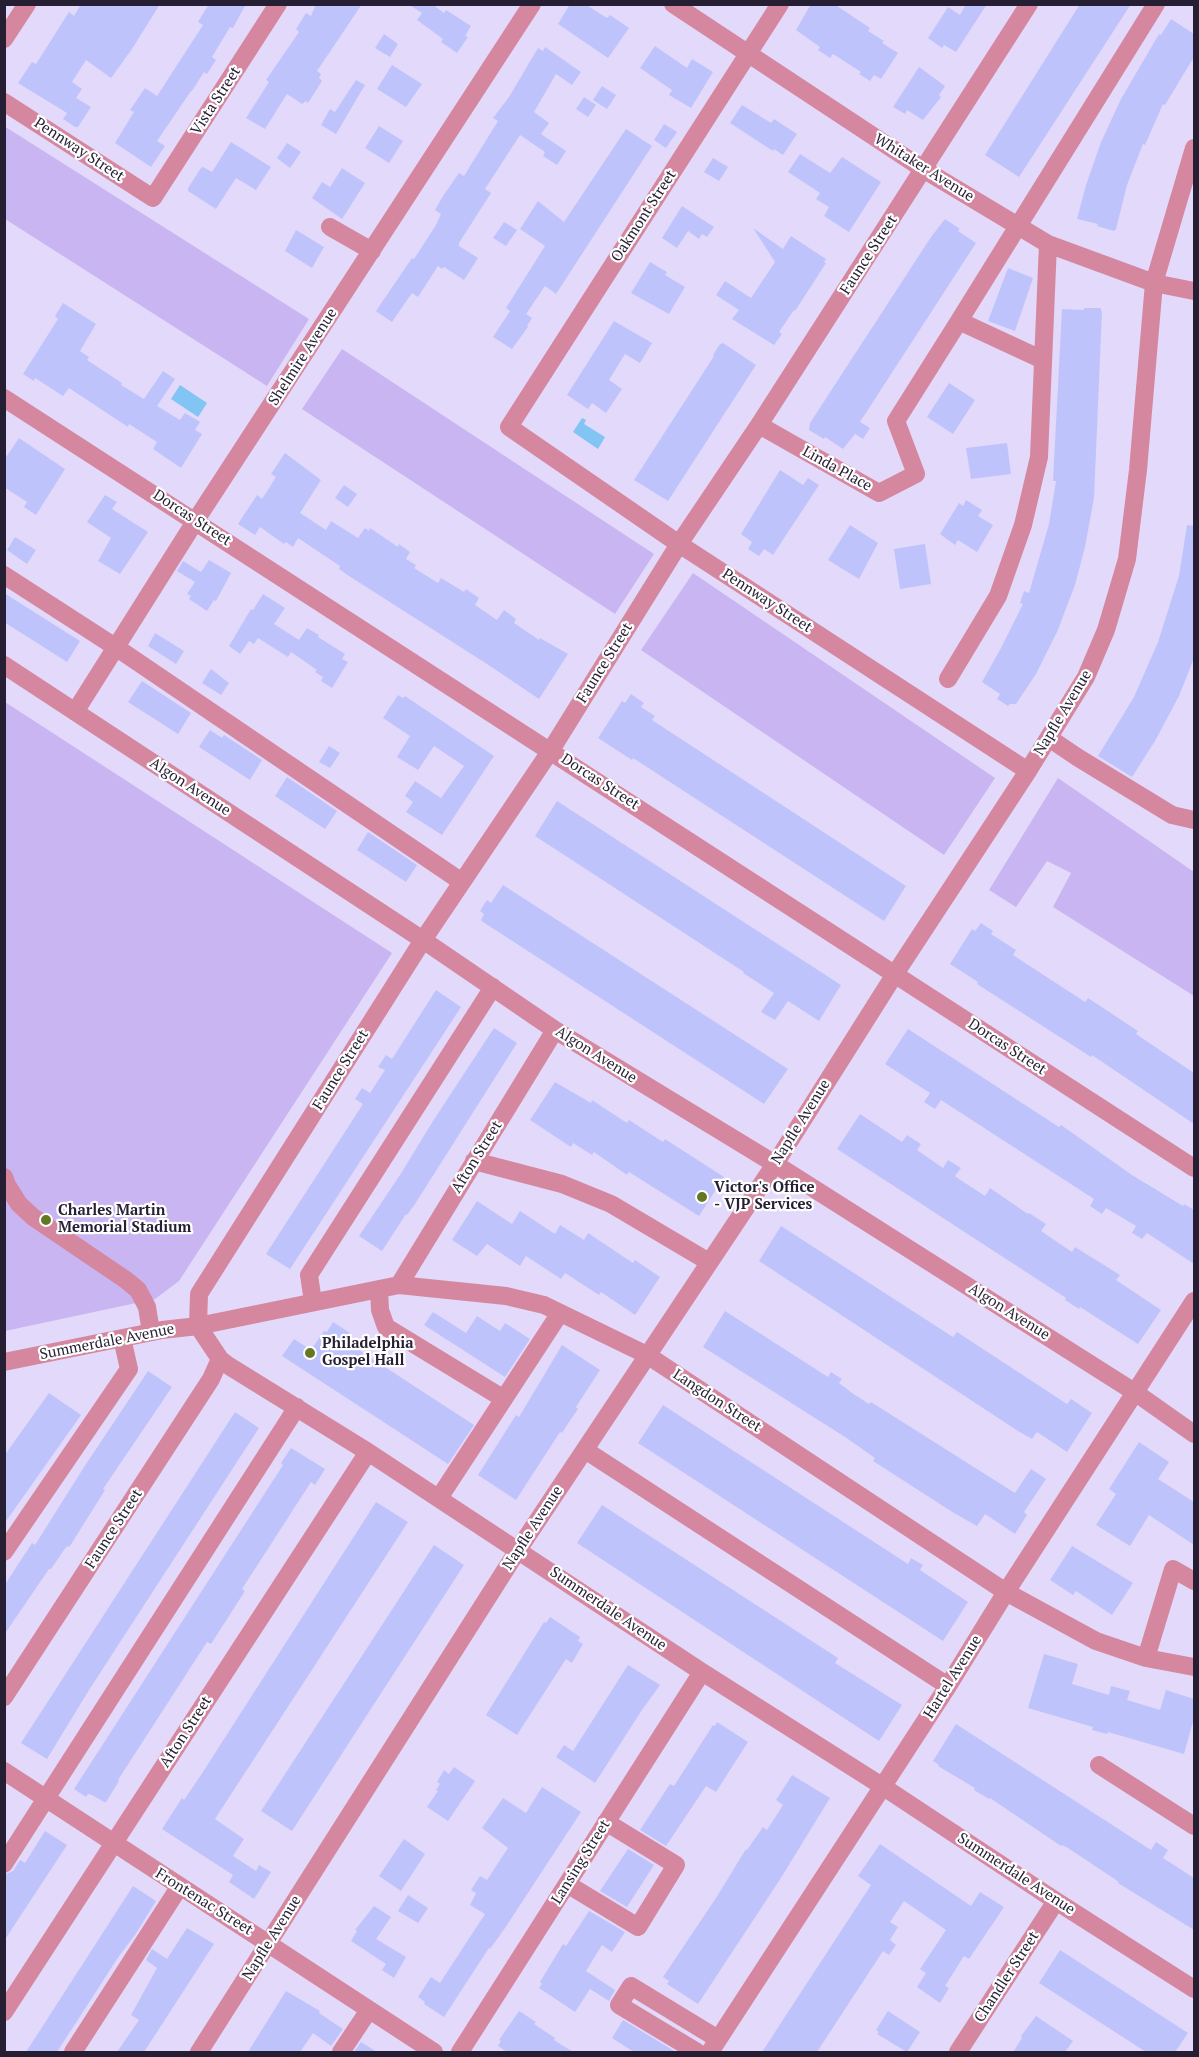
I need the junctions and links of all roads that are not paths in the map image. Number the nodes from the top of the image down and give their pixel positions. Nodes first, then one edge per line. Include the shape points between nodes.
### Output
1 (27, 4) edge
2 (278, 4) edge
3 (532, 4) edge
4 (673, 4) edge
5 (780, 4) edge
6 (1029, 4) edge
7 (1156, 4) edge
8 (4, 39) edge
9 (748, 53) junction
10 (4, 102) edge
11 (1194, 153) edge
12 (923, 169) junction
13 (153, 198) joint
14 (330, 226) dead end
15 (1018, 226) junction
16 (1048, 244) junction
17 (372, 251) junction
18 (1154, 284) junction
19 (1194, 291) edge
20 (959, 321) junction
21 (1043, 360) junction
22 (4, 398) edge
23 (759, 425) junction
24 (509, 427) joint
25 (196, 520) junction
26 (679, 544) junction
27 (4, 575) edge
28 (117, 648) junction
29 (4, 665) edge
30 (948, 679) dead end
31 (75, 712) junction
32 (1049, 738) junction
33 (551, 750) junction
34 (1028, 771) junction
35 (1194, 820) edge
36 (462, 882) junction
37 (423, 940) junction
38 (895, 974) junction
39 (493, 987) junction
40 (555, 1030) junction
41 (474, 1161) junction
42 (775, 1164) junction
43 (1194, 1168) edge
44 (4, 1177) edge
45 (710, 1262) junction
46 (399, 1285) junction
47 (379, 1289) junction
48 (1194, 1301) edge
49 (313, 1302) junction
50 (560, 1313) junction
51 (198, 1326) junction
52 (150, 1332) junction
53 (122, 1338) junction
54 (647, 1355) junction
55 (220, 1359) junction
56 (4, 1362) edge
57 (1136, 1393) junction
58 (504, 1399) junction
59 (297, 1407) junction
60 (1194, 1434) edge
61 (585, 1450) junction
62 (368, 1452) junction
63 (439, 1498) junction
64 (518, 1550) junction
65 (4, 1552) edge
66 (1194, 1581) edge
67 (1006, 1592) junction
68 (1146, 1658) junction
69 (1194, 1667) edge
70 (702, 1671) junction
71 (948, 1686) junction
72 (4, 1697) edge
73 (1099, 1765) dead end
74 (7, 1779) edge
75 (882, 1786) junction
76 (46, 1799) junction
77 (606, 1822) junction
78 (1194, 1826) edge
79 (114, 1844) junction
80 (4, 1864) edge
81 (567, 1884) junction
82 (180, 1886) junction
83 (1056, 1901) junction
84 (269, 1942) junction
85 (1194, 1989) edge
86 (369, 2010) junction
87 (4, 2012) edge
88 (714, 2046) edge
89 (74, 2052) edge
90 (199, 2052) edge
91 (341, 2052) edge
92 (434, 2052) edge
93 (459, 2052) edge
94 (697, 2052) edge
95 (958, 2052) edge

1 - 8 street
2 - 13 street, Vista Street
3 - 17 street, Shelmire Avenue
4 - 9 street, Whitaker Avenue
5 - 9 street, Oakmont Street
6 - 12 street, Faunce Street
7 - 15 street
9 - 12 street, Whitaker Avenue
9 - 24 street, Oakmont Street
10 - 13 street, Pennway Street
11 - 18 street, Napfle Avenue
12 - 15 street, Whitaker Avenue
12 - 23 street, Faunce Street
14 - 17 street
15 - 16 street, Whitaker Avenue
15 - 20 street
16 - 18 street, Whitaker Avenue
16 - 21 street
17 - 25 street, Shelmire Avenue
18 - 19 street, Whitaker Avenue
18 - 32 street, Napfle Avenue via 1127,560 1106,630 1086,677
20 - 21 street
20 - 23 street, Linda Place via 896,421 916,474 879,493
21 - 30 street via 1038,457 1023,525 998,596
22 - 25 street, Dorcas Street
23 - 26 street, Faunce Street
24 - 26 street, Pennway Street
25 - 28 street, Shelmire Avenue
25 - 33 street, Dorcas Street
26 - 33 street, Faunce Street
26 - 34 street, Pennway Street
27 - 28 street
28 - 31 street, Shelmire Avenue
28 - 36 street
29 - 31 street, Algon Avenue
31 - 37 street, Algon Avenue
32 - 34 street, Napfle Avenue
32 - 35 street via 1172,815
33 - 36 street, Faunce Street
33 - 38 street, Dorcas Street
34 - 38 street, Napfle Avenue
36 - 37 street, Faunce Street
37 - 39 street, Algon Avenue
37 - 51 street, Faunce Street via 199,1294
38 - 42 street, Napfle Avenue
38 - 43 street, Dorcas Street
39 - 40 street, Algon Avenue
39 - 49 street via 309,1275
40 - 41 street, Afton Street
40 - 42 street, Algon Avenue
41 - 45 street via 562,1184 611,1204
41 - 46 street, Afton Street
42 - 45 street, Napfle Avenue
42 - 57 street, Algon Avenue
44 - 52 street via 19,1204 33,1217 138,1290 147,1306
45 - 54 street, Napfle Avenue
46 - 47 street, Langdon Street
46 - 50 street, Langdon Street via 506,1296
47 - 49 street, Langdon Street
47 - 58 street via 386,1327
48 - 57 street, Hartel Avenue
49 - 51 street, Langdon Street
50 - 54 street, Langdon Street
50 - 58 street
51 - 52 street, Summerdale Avenue
51 - 55 street, Summerdale Avenue
52 - 53 street, Summerdale Avenue
53 - 56 street, Summerdale Avenue
53 - 65 street via 129,1368
54 - 61 street, Napfle Avenue
54 - 67 street, Langdon Street
55 - 59 street, Summerdale Avenue
55 - 72 street, Faunce Street
57 - 60 street, Algon Avenue
57 - 67 street, Hartel Avenue
58 - 63 street
59 - 62 street, Summerdale Avenue
59 - 76 street
61 - 64 street, Napfle Avenue
61 - 71 street
62 - 63 street, Summerdale Avenue
62 - 79 street, Afton Street
63 - 64 street, Summerdale Avenue
64 - 70 street, Summerdale Avenue
64 - 84 street, Napfle Avenue
66 - 68 street via 1173,1569
67 - 68 street, Langdon Street via 1096,1641
67 - 71 street, Hartel Avenue
68 - 69 street, Langdon Street
70 - 75 street, Summerdale Avenue
70 - 77 street, Lansing Street
71 - 75 street, Hartel Avenue
73 - 78 street
74 - 76 street, Frontenac Street
75 - 83 street, Summerdale Avenue
75 - 88 street, Hartel Avenue
76 - 79 street, Frontenac Street
76 - 80 street
77 - 81 street, Lansing Street
77 - 81 street via 676,1864 638,1927
79 - 82 street, Frontenac Street
79 - 87 street, Afton Street
81 - 93 street, Lansing Street
82 - 84 street, Frontenac Street
82 - 89 street
83 - 85 street, Summerdale Avenue
83 - 95 street, Chandler Street
84 - 86 street, Frontenac Street
84 - 90 street, Napfle Avenue
86 - 91 street
86 - 92 street, Frontenac Street
88 - 94 street via 631,1986 619,2006

